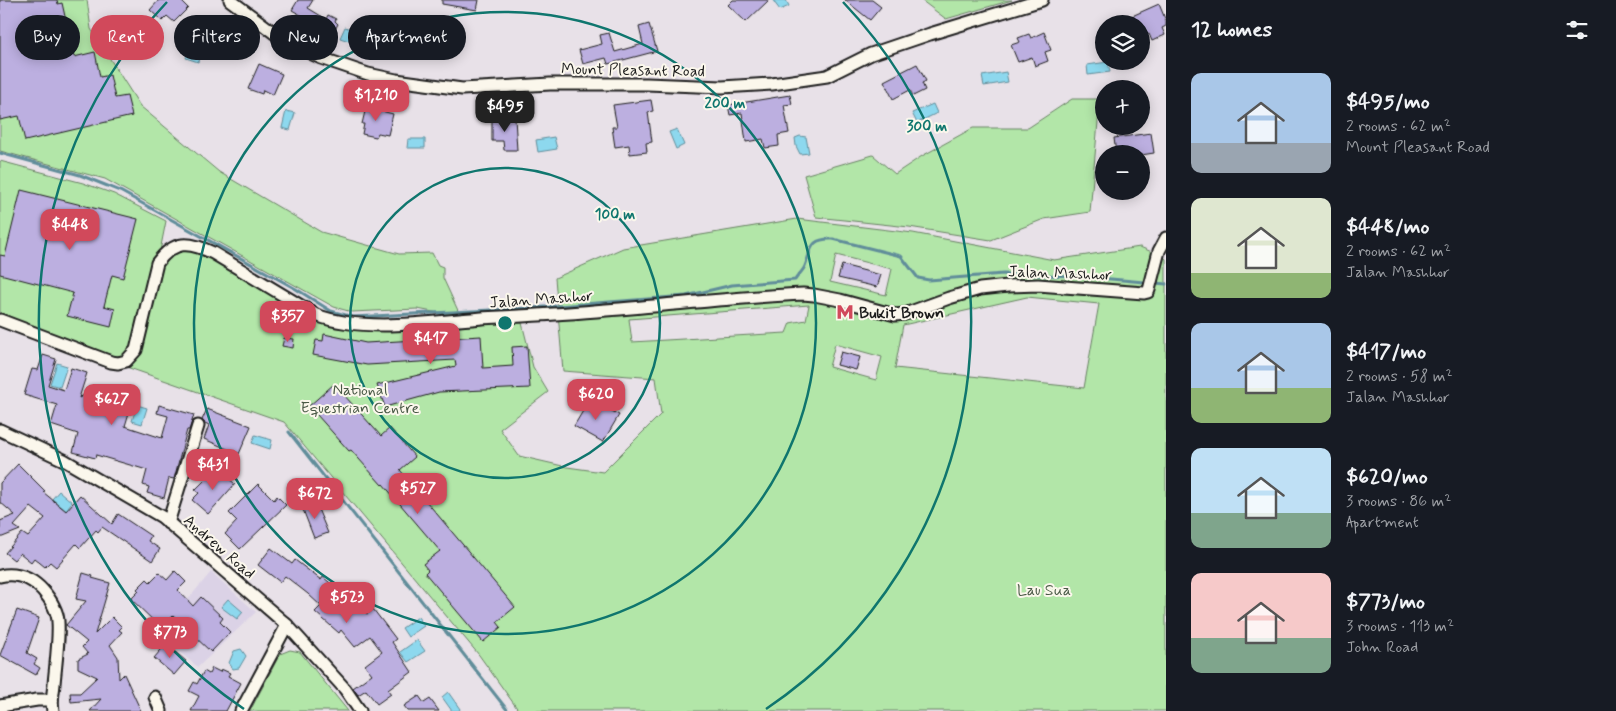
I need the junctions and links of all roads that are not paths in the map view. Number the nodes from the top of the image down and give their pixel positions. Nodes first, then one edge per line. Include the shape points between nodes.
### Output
1 (230, 0) edge
2 (1042, 0) edge
3 (1166, 238) edge
4 (0, 320) edge
5 (198, 426) dead end
6 (0, 430) edge
7 (168, 523) junction
8 (0, 576) edge
9 (287, 625) junction
10 (155, 697) dead end
11 (52, 705) edge
12 (0, 706) edge
13 (161, 711) edge
14 (241, 711) edge
15 (360, 711) edge

1 - 2 street, Mount Pleasant Road via 285,40 321,58 368,74 468,90 559,84 722,87 827,76 871,54
3 - 4 street, Jalan Mashhor via 1148,292 1144,293 1038,285 1008,286 980,289 900,315 803,294 420,323 354,324 316,315 213,253 183,245 165,252 157,263 136,350 126,361 111,362
5 - 7 street
6 - 7 street, Andrew Road via 64,460
7 - 9 street, Andrew Road
8 - 11 street via 8,574 29,578 42,589 57,616
9 - 14 street
9 - 15 street, Andrew Road via 345,688
10 - 13 street
11 - 12 street via 38,700

